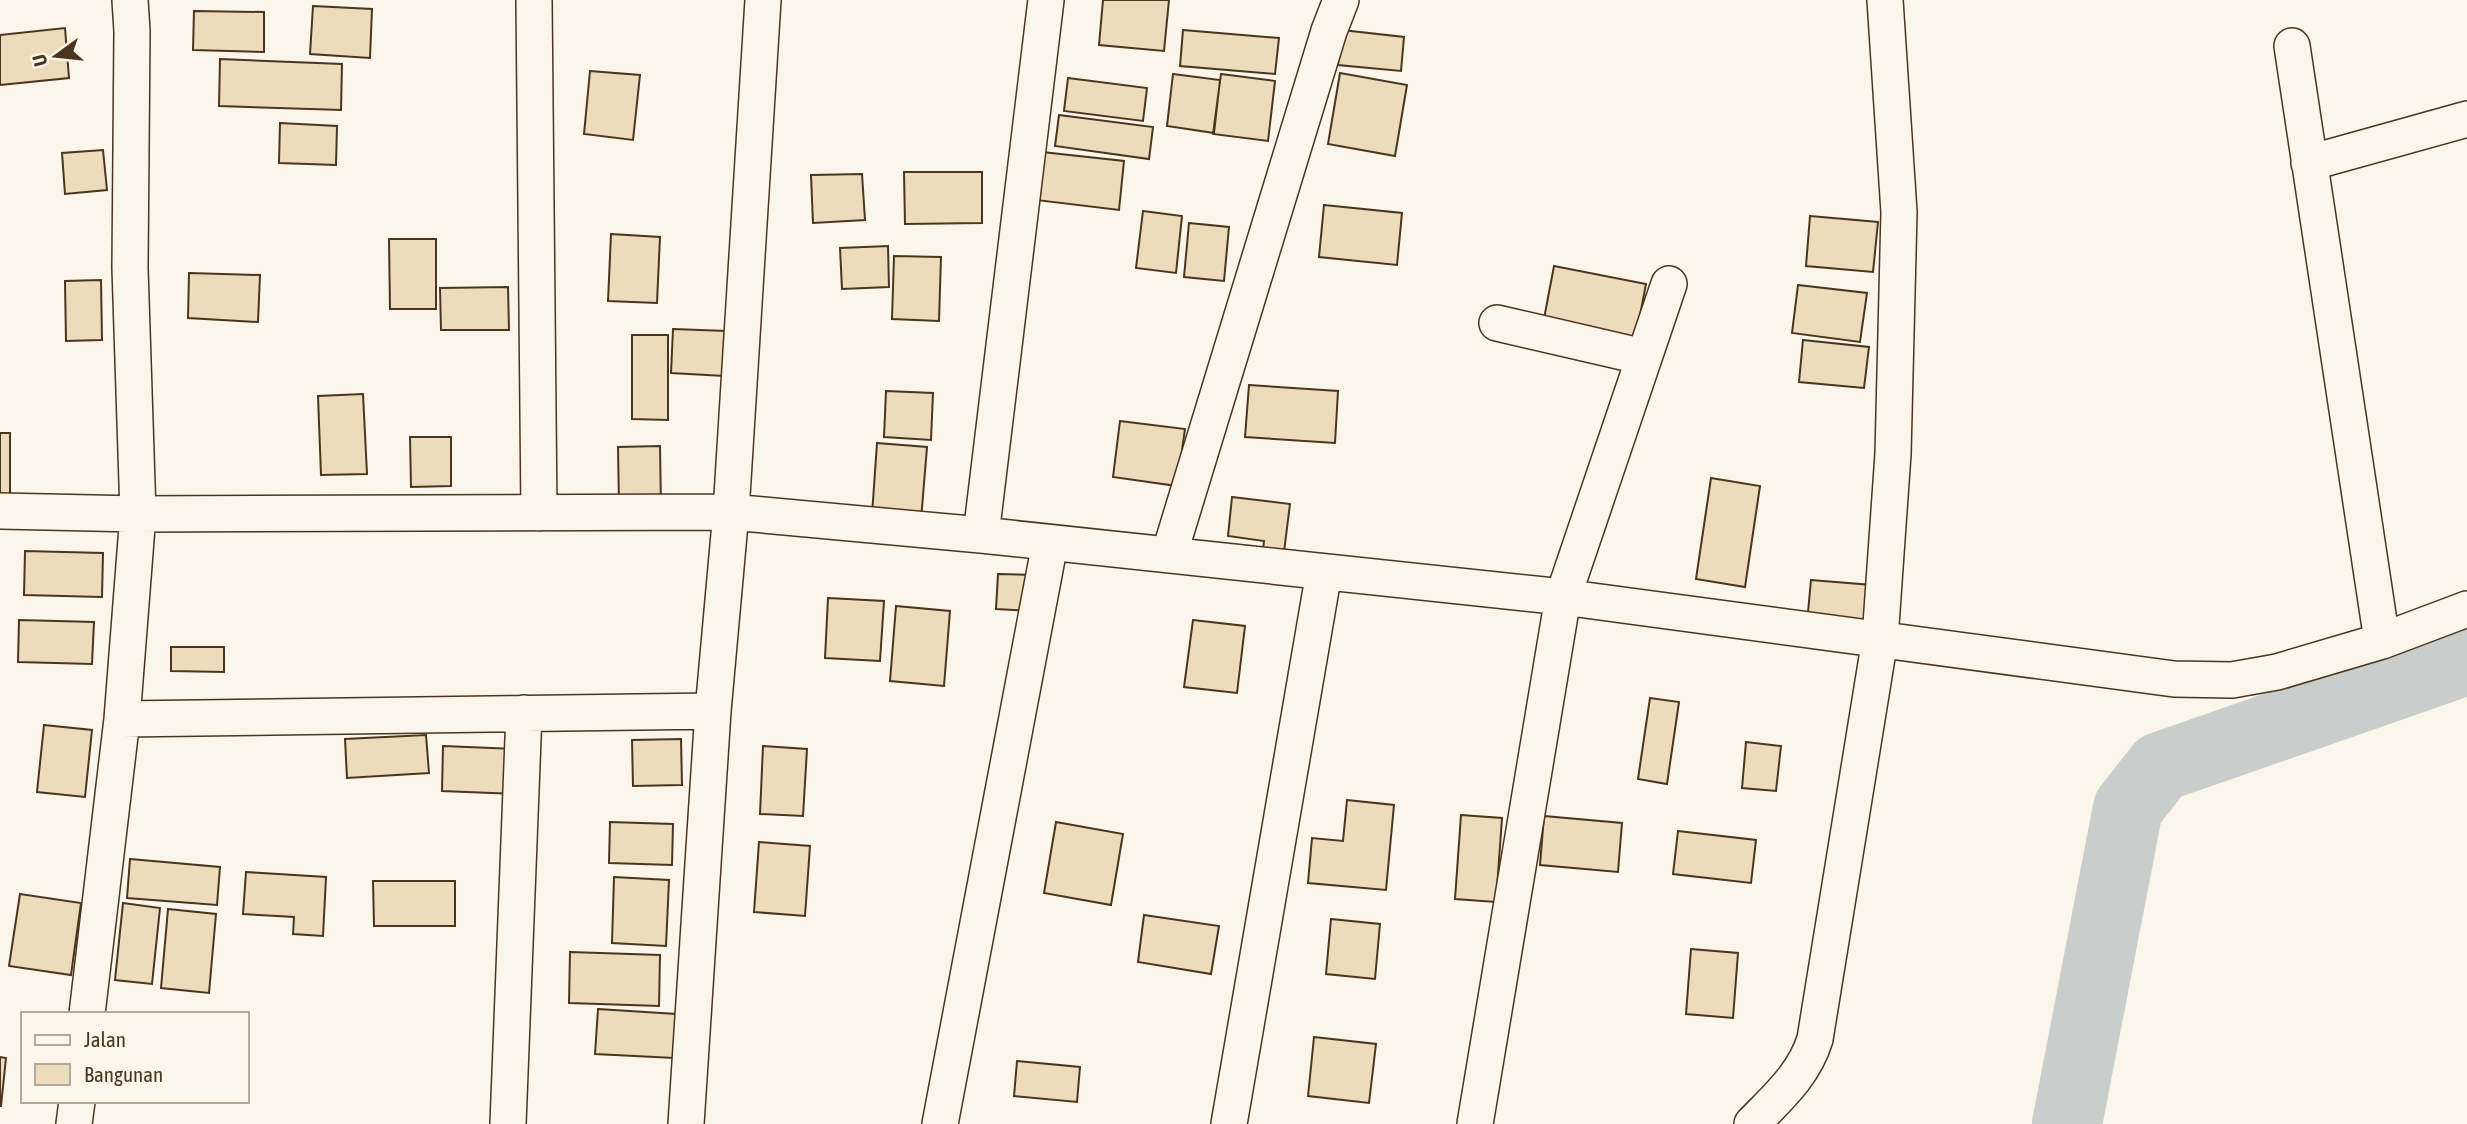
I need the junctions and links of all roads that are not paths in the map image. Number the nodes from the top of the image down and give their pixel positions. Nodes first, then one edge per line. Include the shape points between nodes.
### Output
1 (130, 0) edge
2 (534, 0) edge
3 (764, 0) edge
4 (1046, 0) edge
5 (1341, 0) edge
6 (1885, 0) edge
7 (2292, 46) dead end
8 (2467, 119) edge
9 (2309, 163) junction
10 (1669, 284) dead end
11 (1497, 323) dead end
12 (1644, 357) junction
13 (0, 511) edge
14 (731, 512) junction
15 (539, 513) junction
16 (138, 514) junction
17 (981, 535) junction
18 (1050, 543) junction
19 (1169, 555) junction
20 (1324, 572) junction
21 (1563, 597) junction
22 (2467, 609) edge
23 (1880, 639) junction
24 (2382, 641) junction
25 (713, 711) junction
26 (524, 713) junction
27 (122, 719) junction
28 (87, 1012) edge
29 (77, 1103) edge
30 (74, 1124) edge
31 (508, 1124) edge
32 (686, 1124) edge
33 (940, 1124) edge
34 (1229, 1124) edge
35 (1475, 1124) edge
36 (1752, 1124) edge

1 - 16 street via 130,268
2 - 15 street
3 - 14 street
4 - 17 street
5 - 19 street
6 - 23 street via 1899,212 1894,454
7 - 9 street
8 - 9 street
9 - 24 street
10 - 12 street
11 - 12 street
12 - 21 street
13 - 16 street
14 - 15 street
14 - 17 street
14 - 25 street
15 - 16 street
16 - 27 street
17 - 18 street
18 - 19 street
18 - 33 street
19 - 20 street
20 - 21 street
20 - 34 street
21 - 23 street
21 - 35 street
22 - 24 street
23 - 24 street via 2207,681 2255,677
23 - 36 street via 1815,1039 1800,1071
25 - 26 street
25 - 32 street
26 - 27 street
26 - 31 street
27 - 28 street
29 - 30 street

